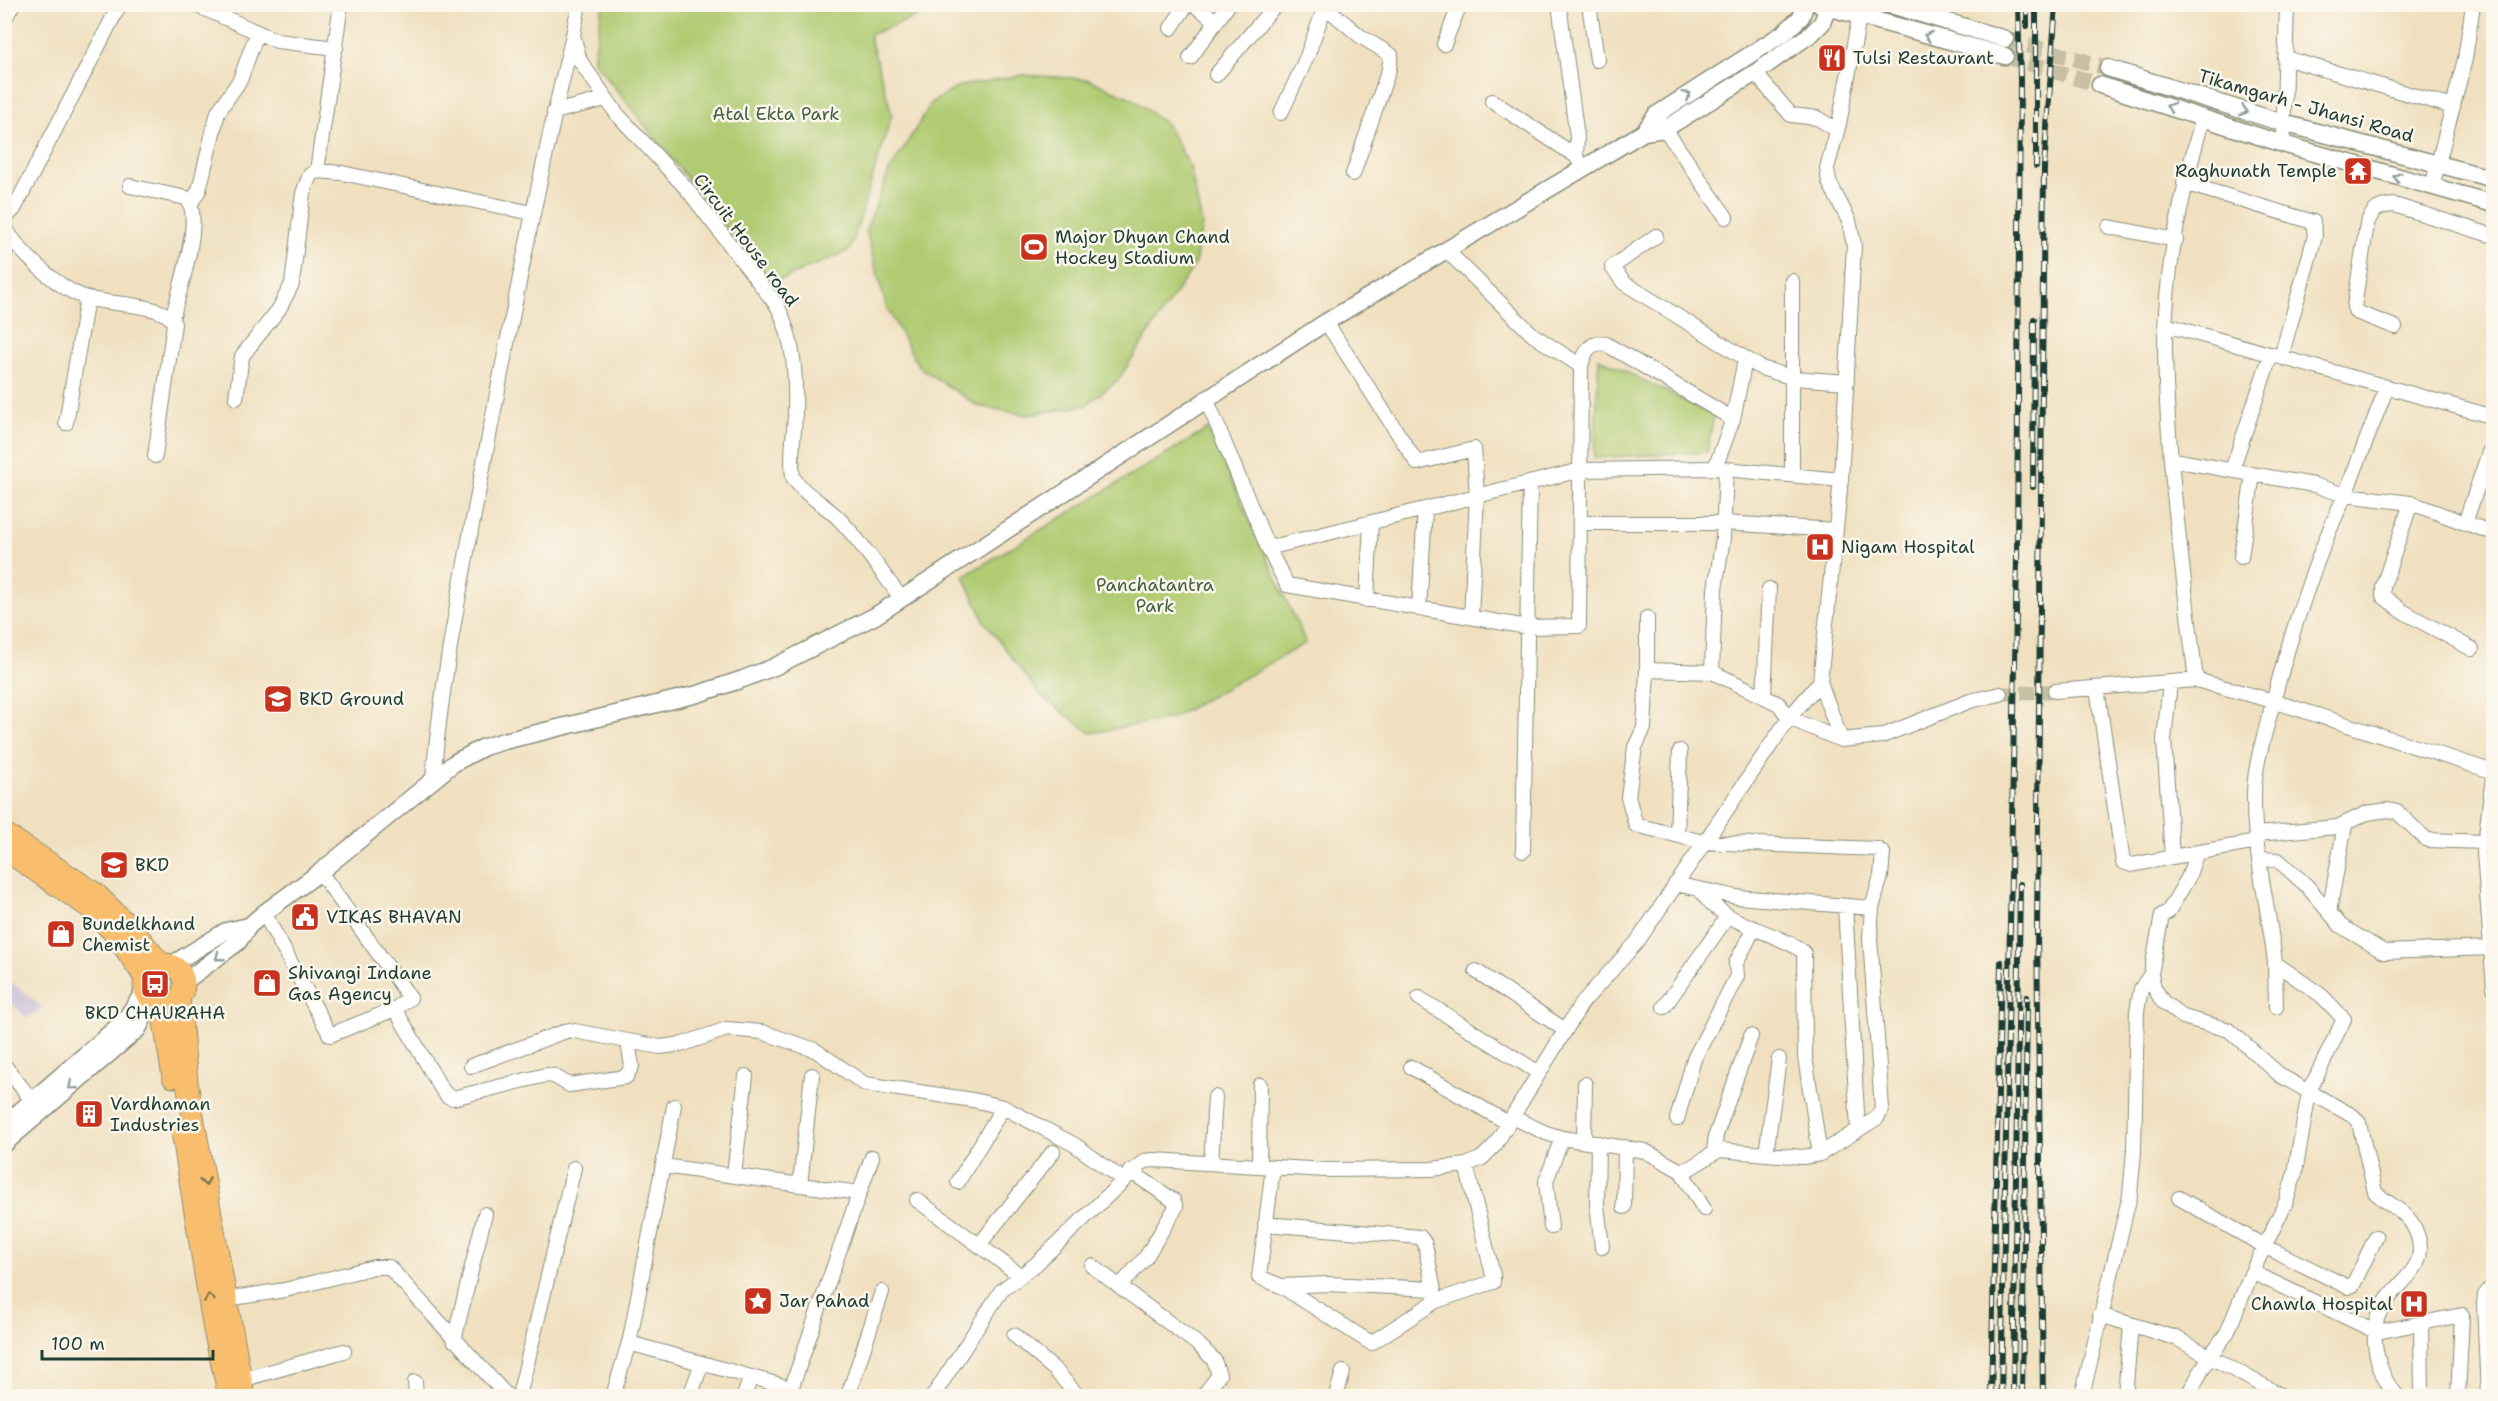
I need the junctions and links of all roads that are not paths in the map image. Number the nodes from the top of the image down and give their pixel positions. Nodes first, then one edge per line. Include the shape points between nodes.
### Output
1 (13, 4) edge
2 (120, 4) edge
3 (194, 4) edge
4 (341, 4) edge
5 (579, 4) edge
6 (1187, 4) edge
7 (1193, 4) edge
8 (1229, 4) edge
9 (1276, 4) edge
10 (1460, 4) edge
11 (1559, 4) edge
12 (1589, 4) edge
13 (1806, 4) edge
14 (1888, 4) edge
15 (2287, 4) edge
16 (2473, 4) edge
17 (1324, 5) edge
18 (1825, 6) edge
19 (1859, 18) junction
20 (4, 20) edge
21 (1216, 21) junction
22 (1171, 28) dead end
23 (257, 33) junction
24 (573, 35) junction
25 (1444, 44) dead end
26 (336, 48) junction
27 (1190, 58) dead end
28 (2285, 58) junction
29 (1597, 60) dead end
30 (2108, 68) tunnel mouth
31 (1755, 73) junction
32 (1216, 75) dead end
33 (2100, 85) tunnel mouth
34 (606, 99) junction
35 (1492, 101) dead end
36 (2453, 107) junction
37 (554, 112) junction
38 (1281, 113) dead end
39 (1656, 115) junction
40 (2203, 117) junction
41 (2283, 123) junction
42 (1665, 129) junction
43 (1837, 130) junction
44 (1644, 132) junction
45 (2283, 144) junction
46 (1580, 163) junction
47 (2438, 163) junction
48 (317, 171) junction
49 (1353, 174) dead end
50 (2493, 179) edge
51 (2184, 183) junction
52 (130, 186) dead end
53 (2432, 187) junction
54 (191, 203) junction
55 (2493, 204) edge
56 (532, 213) junction
57 (1726, 217) dead end
58 (4, 219) edge
59 (2109, 227) dead end
60 (6, 229) edge
61 (1656, 236) dead end
62 (2493, 236) edge
63 (2176, 240) junction
64 (1447, 251) junction
65 (4, 261) edge
66 (1792, 281) dead end
67 (87, 298) junction
68 (172, 319) junction
69 (1326, 322) junction
70 (2166, 325) junction
71 (2394, 327) dead end
72 (2276, 356) junction
73 (1745, 360) junction
74 (1581, 366) junction
75 (1794, 378) junction
76 (1847, 382) junction
77 (2386, 387) junction
78 (236, 398) dead end
79 (1206, 398) junction
80 (2493, 417) edge
81 (1733, 419) junction
82 (66, 423) dead end
83 (2493, 438) edge
84 (155, 456) dead end
85 (2173, 460) junction
86 (1721, 468) junction
87 (1581, 470) junction
88 (2232, 470) junction
89 (2253, 474) junction
90 (1792, 475) junction
91 (1841, 480) junction
92 (1530, 483) junction
93 (2345, 495) junction
94 (1477, 496) junction
95 (2411, 503) junction
96 (1425, 509) junction
97 (1371, 522) junction
98 (1580, 523) junction
99 (1724, 523) junction
100 (2465, 523) junction
101 (1836, 530) junction
102 (2493, 533) edge
103 (1268, 548) junction
104 (2241, 557) dead end
105 (1769, 589) dead end
106 (902, 599) junction
107 (1367, 600) junction
108 (1419, 609) junction
109 (1471, 617) junction
110 (1647, 618) dead end
111 (1527, 627) junction
112 (2472, 649) dead end
113 (1647, 670) junction
114 (1712, 672) junction
115 (2196, 680) junction
116 (1820, 682) junction
117 (2170, 682) junction
118 (2097, 688) junction
119 (2055, 692) tunnel mouth
120 (2000, 694) tunnel mouth
121 (1764, 696) junction
122 (2273, 701) junction
123 (1789, 718) junction
124 (1841, 740) junction
125 (1680, 752) dead end
126 (2493, 771) edge
127 (433, 780) junction
128 (2345, 825) junction
129 (4, 834) edge
130 (1677, 835) junction
131 (2257, 838) junction
132 (1703, 842) junction
133 (2485, 842) junction
134 (4, 849) edge
135 (1523, 851) dead end
136 (2197, 852) junction
137 (2172, 856) junction
138 (2260, 859) junction
139 (320, 873) junction
140 (1675, 884) junction
141 (1701, 891) junction
142 (1845, 906) junction
143 (1872, 908) junction
144 (2329, 912) junction
145 (264, 913) junction
146 (1728, 916) junction
147 (1754, 928) junction
148 (2491, 948) junction
149 (2275, 963) junction
150 (1476, 971) dead end
151 (2151, 974) junction
152 (162, 985) junction
153 (2493, 988) edge
154 (1419, 998) dead end
155 (1664, 1007) dead end
156 (2276, 1007) dead end
157 (395, 1010) junction
158 (1565, 1030) junction
159 (1751, 1036) dead end
160 (628, 1042) junction
161 (1779, 1059) dead end
162 (4, 1065) edge
163 (471, 1066) dead end
164 (1411, 1067) dead end
165 (1539, 1073) junction
166 (812, 1075) dead end
167 (746, 1076) dead end
168 (1585, 1084) dead end
169 (1260, 1085) dead end
170 (2308, 1092) junction
171 (1215, 1097) dead end
172 (37, 1106) junction
173 (674, 1106) dead end
174 (1003, 1107) junction
175 (1677, 1119) dead end
176 (1510, 1120) junction
177 (4, 1125) edge
178 (1858, 1130) junction
179 (1562, 1138) junction
180 (1591, 1142) junction
181 (4, 1144) edge
182 (1625, 1147) junction
183 (1714, 1151) junction
184 (1053, 1152) dead end
185 (1766, 1154) junction
186 (1820, 1154) junction
187 (872, 1157) dead end
188 (1211, 1163) junction
189 (1466, 1165) junction
190 (663, 1166) junction
191 (1266, 1166) junction
192 (574, 1168) dead end
193 (1681, 1171) junction
194 (734, 1174) junction
195 (1126, 1175) junction
196 (958, 1182) dead end
197 (800, 1184) junction
198 (859, 1192) junction
199 (2179, 1198) dead end
200 (917, 1200) dead end
201 (1624, 1207) dead end
202 (1704, 1209) dead end
203 (485, 1214) dead end
204 (1265, 1224) junction
205 (1551, 1227) dead end
206 (2376, 1237) dead end
207 (979, 1245) junction
208 (2264, 1246) junction
209 (1602, 1247) dead end
210 (1092, 1266) dead end
211 (2252, 1272) junction
212 (1021, 1276) junction
213 (2493, 1284) edge
214 (1120, 1286) junction
215 (1281, 1286) junction
216 (882, 1292) dead end
217 (1435, 1295) junction
218 (226, 1299) junction
219 (2100, 1315) junction
220 (2421, 1323) junction
221 (2131, 1325) junction
222 (2377, 1332) junction
223 (1014, 1335) dead end
224 (454, 1340) junction
225 (628, 1343) junction
226 (344, 1351) dead end
227 (2210, 1356) junction
228 (702, 1363) junction
229 (1343, 1372) dead end
230 (751, 1377) junction
231 (415, 1382) dead end
232 (235, 1389) edge
233 (798, 1394) edge
234 (416, 1396) edge
235 (507, 1396) edge
236 (519, 1396) edge
237 (613, 1396) edge
238 (690, 1396) edge
239 (744, 1396) edge
240 (848, 1396) edge
241 (933, 1396) edge
242 (1078, 1396) edge
243 (1203, 1396) edge
244 (1336, 1396) edge
245 (2082, 1396) edge
246 (2125, 1396) edge
247 (2187, 1396) edge
248 (2282, 1396) edge
249 (2397, 1396) edge
250 (2422, 1396) edge
251 (2458, 1396) edge
252 (2488, 1396) edge

1 - 20 street
2 - 58 street via 14,209
3 - 23 street
4 - 26 street
5 - 24 street, Circuit House road
6 - 22 street
7 - 21 street
8 - 21 street
9 - 32 street
10 - 25 street
11 - 46 street
12 - 29 street
39 -> 13 street via 1784,33 1801,17
14 -> 19 street via 2005,47
15 - 28 street
16 - 36 street
17 - 38 street
17 - 49 street via 1359,36 1391,56
18 - 19 street
18 - 31 street via 1822,23 1811,34
19 - 43 street
21 - 27 street
23 - 26 street via 286,43
23 - 54 street via 240,80 218,112 199,190
24 - 34 street, Circuit House road via 580,61
24 - 37 street
26 - 48 street
28 - 36 street
28 - 41 street
30 -> 41 street, Tikamgarh - Jhansi Road
31 - 42 street
31 - 43 street via 1791,115 1817,118
40 -> 33 street
34 - 37 street
34 - 106 street, Circuit House road via 687,189 778,307 792,343 795,367 793,477 798,486 851,532
35 - 46 street
36 - 47 street
37 - 56 street
39 - 42 street
39 - 44 street
40 - 45 street
40 - 51 street
41 - 45 street
41 - 47 street, Tikamgarh - Jhansi Road
42 - 44 street
42 - 57 street
43 - 76 street via 1827,174 1849,221 1854,245
44 - 46 street
53 -> 45 street
46 - 64 street
47 - 50 street, Tikamgarh - Jhansi Road
47 - 53 street
48 - 56 street
48 - 78 street via 310,175 303,193 292,284 279,309 242,356
51 - 63 street
51 - 72 street via 2313,222 2315,236
52 - 54 street via 186,198
53 - 55 street
54 - 68 street via 191,238
56 - 127 street via 457,608
59 - 63 street
60 - 65 street
60 - 67 street via 21,250 66,288
61 - 73 street via 1612,270 1631,289
62 - 71 street via 2394,205 2378,206 2371,212 2354,307 2363,316
63 - 70 street
64 - 69 street
64 - 74 street via 1533,336
66 - 75 street
67 - 68 street via 159,312
67 - 82 street
68 - 84 street
69 - 79 street
69 - 94 street via 1417,463 1474,449
70 - 72 street
70 - 85 street
72 - 77 street
72 - 88 street
73 - 75 street
73 - 81 street
74 - 81 street via 1592,344 1606,344
74 - 87 street
75 - 76 street
75 - 90 street
76 - 91 street
77 - 80 street
77 - 93 street
79 - 103 street
79 - 106 street
81 - 86 street
83 - 100 street
85 - 88 street
85 - 115 street
86 - 87 street
86 - 90 street
86 - 99 street
87 - 92 street
87 - 98 street
88 - 89 street
89 - 93 street
89 - 104 street
90 - 91 street
91 - 101 street
92 - 94 street
92 - 111 street
93 - 95 street
93 - 122 street via 2305,592
94 - 96 street
94 - 109 street
95 - 100 street
95 - 112 street via 2383,596 2402,611
96 - 97 street
96 - 108 street
97 - 103 street
97 - 107 street
98 - 99 street
98 - 111 street via 1579,626
99 - 101 street
99 - 114 street via 1715,589
100 - 102 street
101 - 116 street
103 - 107 street via 1287,585
105 - 121 street
106 - 127 street via 774,667 743,679 698,694 484,747
107 - 108 street
108 - 109 street
109 - 111 street
110 - 113 street
111 - 135 street
113 - 114 street
113 - 130 street via 1644,728 1635,747 1628,797 1636,825
114 - 121 street
115 - 117 street
115 - 122 street
116 - 123 street
116 - 124 street
117 - 118 street
117 - 137 street via 2164,740
118 - 119 street
118 - 137 street via 2123,862 2132,865
120 - 124 street via 1970,701 1882,736
121 - 123 street via 1779,704
122 - 126 street
122 - 131 street via 2254,794
123 - 124 street
123 - 132 street
125 - 130 street
126 - 133 street
127 - 139 street
128 - 131 street
128 - 133 street via 2367,813 2388,810 2397,812 2427,840
128 - 144 street
129 - 152 main road via 95,893 133,930
130 - 132 street
131 - 136 street
131 - 138 street
132 - 140 street
132 - 143 street via 1877,849 1882,853 1883,864
133 - 148 street
134 - 152 main road via 90,908
136 - 137 street
136 - 151 street via 2188,879 2168,912 2162,915
138 - 144 street via 2278,860
138 - 149 street
139 - 145 street
139 - 157 street via 410,999
140 - 141 street
140 - 158 street via 1637,942 1582,1003
141 - 142 street
141 - 146 street
142 - 143 street
142 - 178 street
143 - 178 street via 1870,957 1882,1109 1877,1118
144 - 148 street via 2342,926 2384,952
145 - 152 street via 249,926 226,932
145 - 157 street via 330,1035
146 - 147 street
146 - 155 street
147 - 175 street via 1736,963 1737,976 1694,1059
147 - 186 street via 1804,953 1805,1057
148 - 153 street
149 - 156 street
149 - 170 street via 2322,996 2344,1018
150 - 158 street
151 - 170 street via 2154,987 2174,1011 2229,1030 2281,1076
151 - 219 street via 2142,989 2137,1011 2130,1195
152 - 172 street via 138,1029
152 -> 218 main road via 187,1083
232 -> 152 main road via 214,1330
154 - 165 street
157 - 160 street via 441,1088 453,1098 546,1075 569,1085 626,1077 632,1066
158 - 165 street
159 - 183 street
160 - 163 street via 569,1030
160 - 174 street via 660,1047 728,1029 762,1032 805,1044 865,1084
161 - 185 street
162 - 172 street
164 - 176 street
165 - 176 street
166 - 197 street
167 - 194 street
168 - 180 street
169 - 191 street
170 - 208 street via 2292,1186
170 - 222 street via 2356,1119 2375,1192 2408,1218 2415,1229 2419,1245 2416,1269 2383,1304
171 - 188 street
172 - 177 street
172 - 181 street
173 - 190 street
174 - 195 street
174 - 196 street
176 - 179 street
176 - 189 street via 1482,1158
178 - 186 street
179 - 180 street
179 - 205 street via 1546,1181
180 - 182 street
180 - 209 street
182 - 193 street via 1645,1151
182 - 201 street
183 - 185 street
183 - 193 street
184 - 207 street
185 - 186 street
187 - 198 street
188 - 191 street
188 - 195 street via 1148,1160
189 - 191 street via 1326,1170
189 - 217 street via 1494,1280 1486,1286
190 - 194 street
190 - 225 street
191 - 204 street
192 - 236 street
193 - 202 street
194 - 197 street
195 - 212 street
195 - 214 street via 1173,1200 1176,1207 1146,1257
197 - 198 street
198 - 233 street
199 - 208 street
200 - 207 street
203 - 224 street
204 - 215 street via 1258,1275
204 - 217 street via 1420,1237 1425,1244
206 - 208 street via 2350,1287
207 - 212 street
208 - 211 street
210 - 214 street
211 - 222 street
211 - 227 street via 2227,1333
212 - 241 street via 996,1296
213 - 252 street via 2484,1304
214 - 243 street via 1215,1360 1219,1375
215 - 217 street via 1328,1284
215 - 217 street via 1371,1343
216 - 240 street
218 - 224 street via 285,1290 382,1265 393,1270
218 - 232 main road
219 - 221 street
219 - 245 street
220 - 222 street
220 - 250 street
220 - 251 street via 2462,1316
221 - 227 street via 2176,1338
221 - 246 street
222 - 249 street via 2378,1365
223 - 242 street
224 - 235 street
225 - 228 street
225 - 237 street
226 - 232 street
227 - 247 street
227 - 248 street
228 - 230 street
228 - 238 street
229 - 244 street
230 - 233 street
230 - 239 street
231 - 234 street

